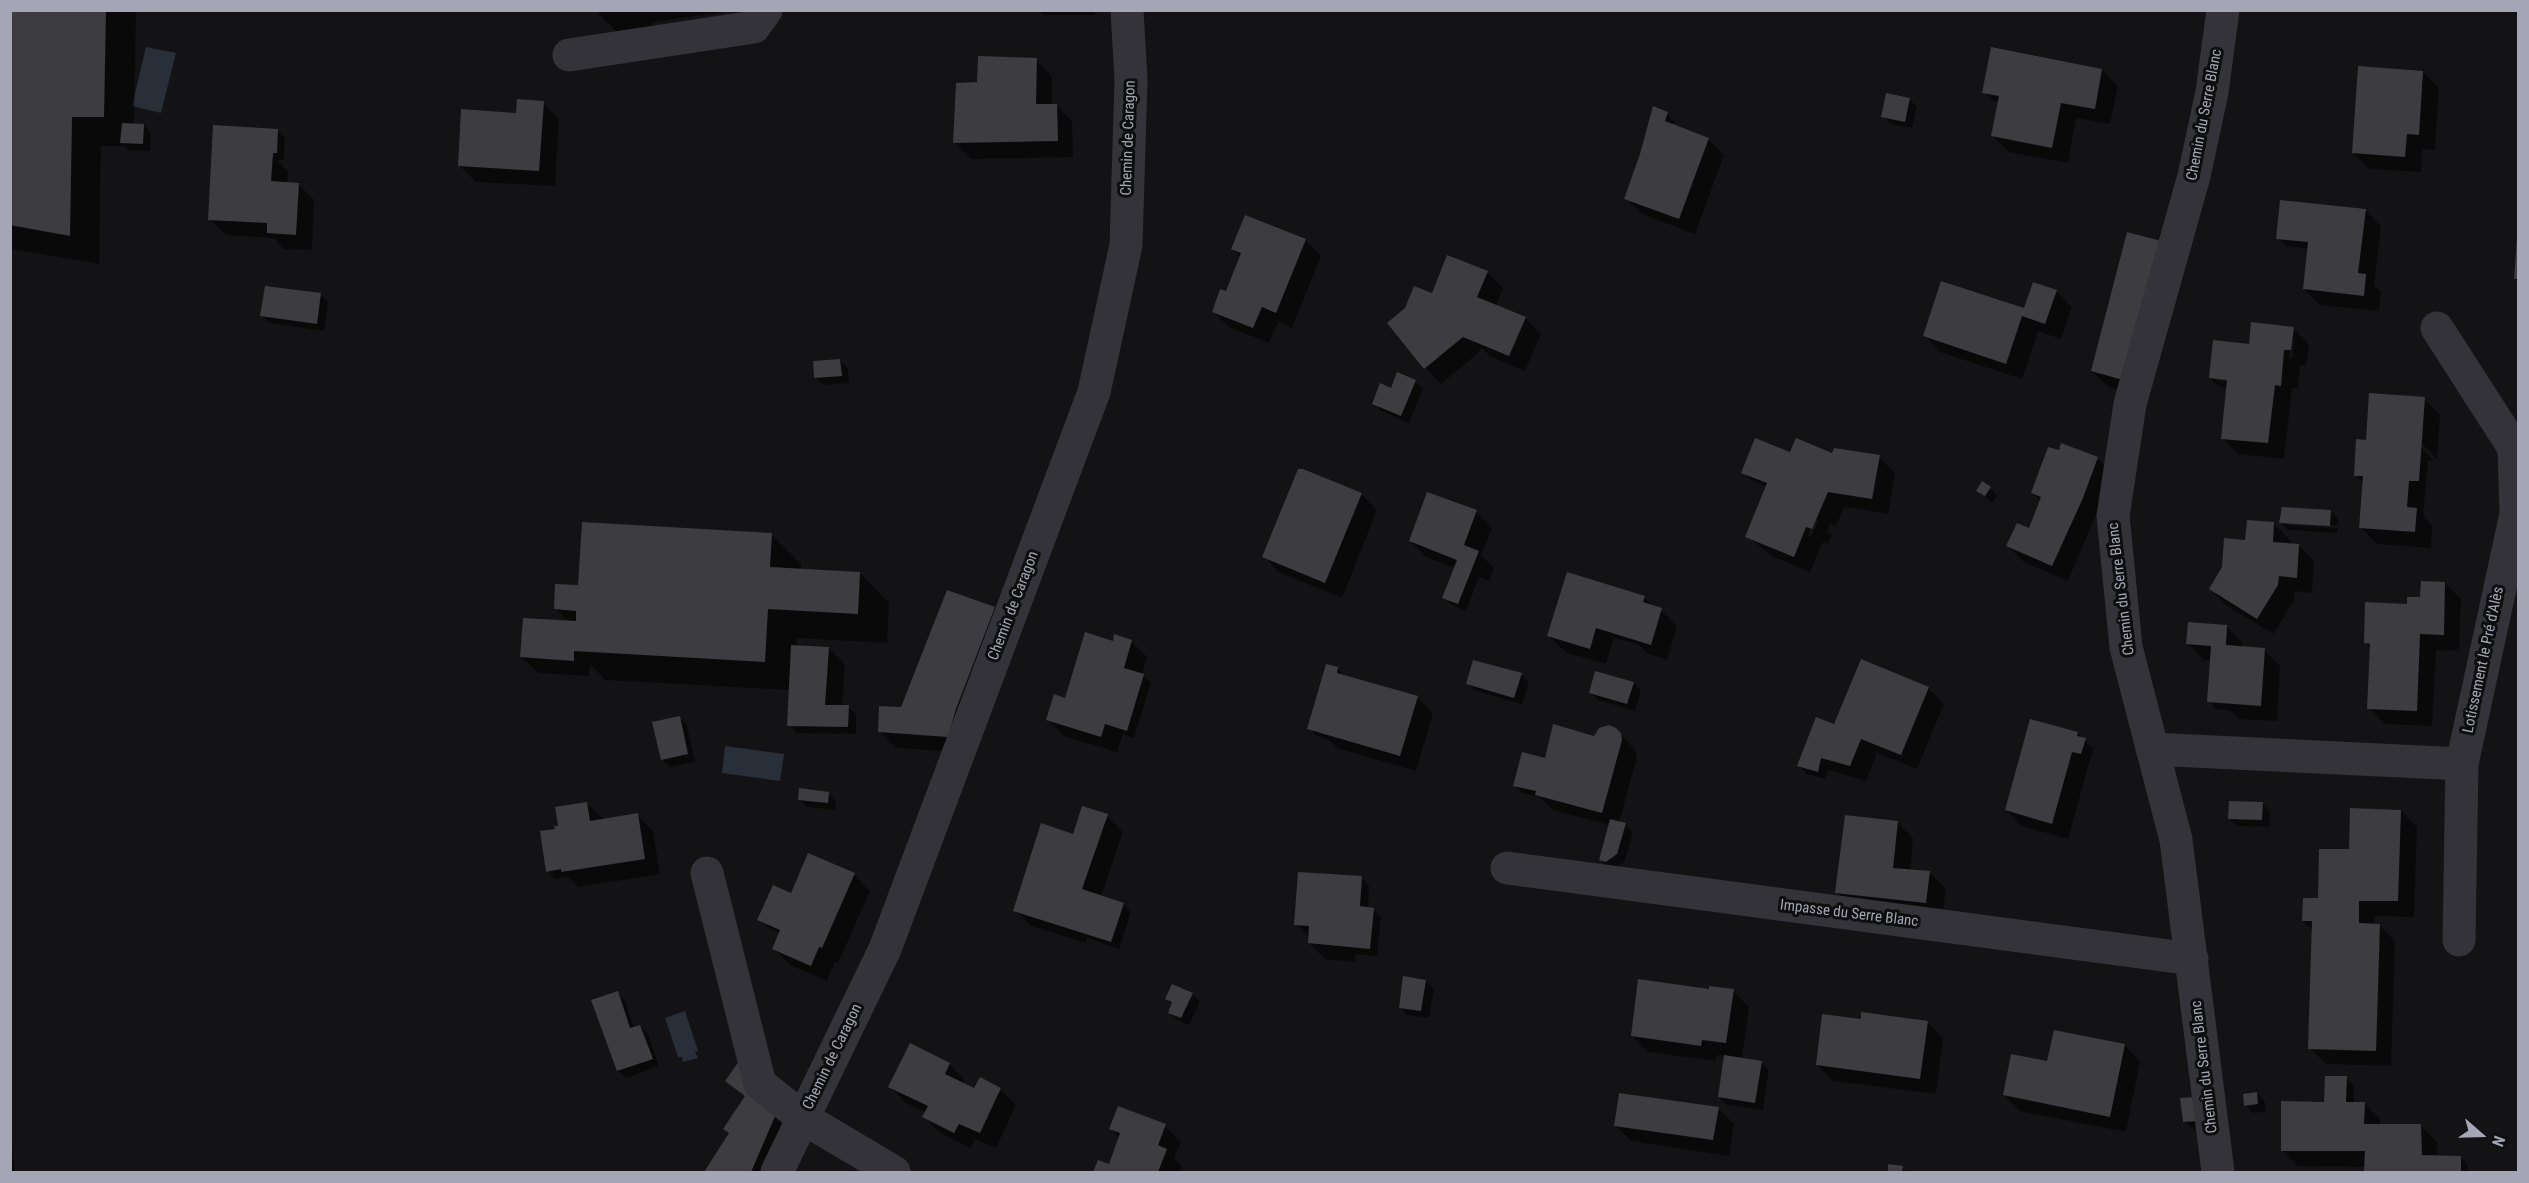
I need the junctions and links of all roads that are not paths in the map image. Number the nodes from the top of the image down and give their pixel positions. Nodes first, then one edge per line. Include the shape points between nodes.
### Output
1 (766, 10) edge
2 (1127, 10) edge
3 (2223, 10) edge
4 (569, 55) dead end
5 (2437, 328) dead end
6 (2152, 749) junction
7 (2462, 764) junction
8 (1507, 868) dead end
9 (707, 873) dead end
10 (2460, 940) dead end
11 (2192, 959) junction
12 (803, 1118) junction
13 (777, 1173) edge
14 (894, 1173) edge
15 (2218, 1173) edge

1 - 4 street via 754,27
2 - 12 street, Chemin de Caragon via 1131,80 1126,245 1094,392 885,949
3 - 6 street, Chemin du Serre Blanc via 2212,92 2194,177 2130,404 2113,516 2126,647
5 - 7 street, Lotissement le Pré d'Alès via 2514,448 2516,514
6 - 7 street
6 - 11 street, Chemin du Serre Blanc via 2176,840
7 - 10 street, Lotissement le Pré d'Alès
8 - 11 street, Impasse du Serre Blanc
9 - 12 street via 760,1084
11 - 15 street, Chemin du Serre Blanc
12 - 13 street, Chemin de Caragon
12 - 14 street

